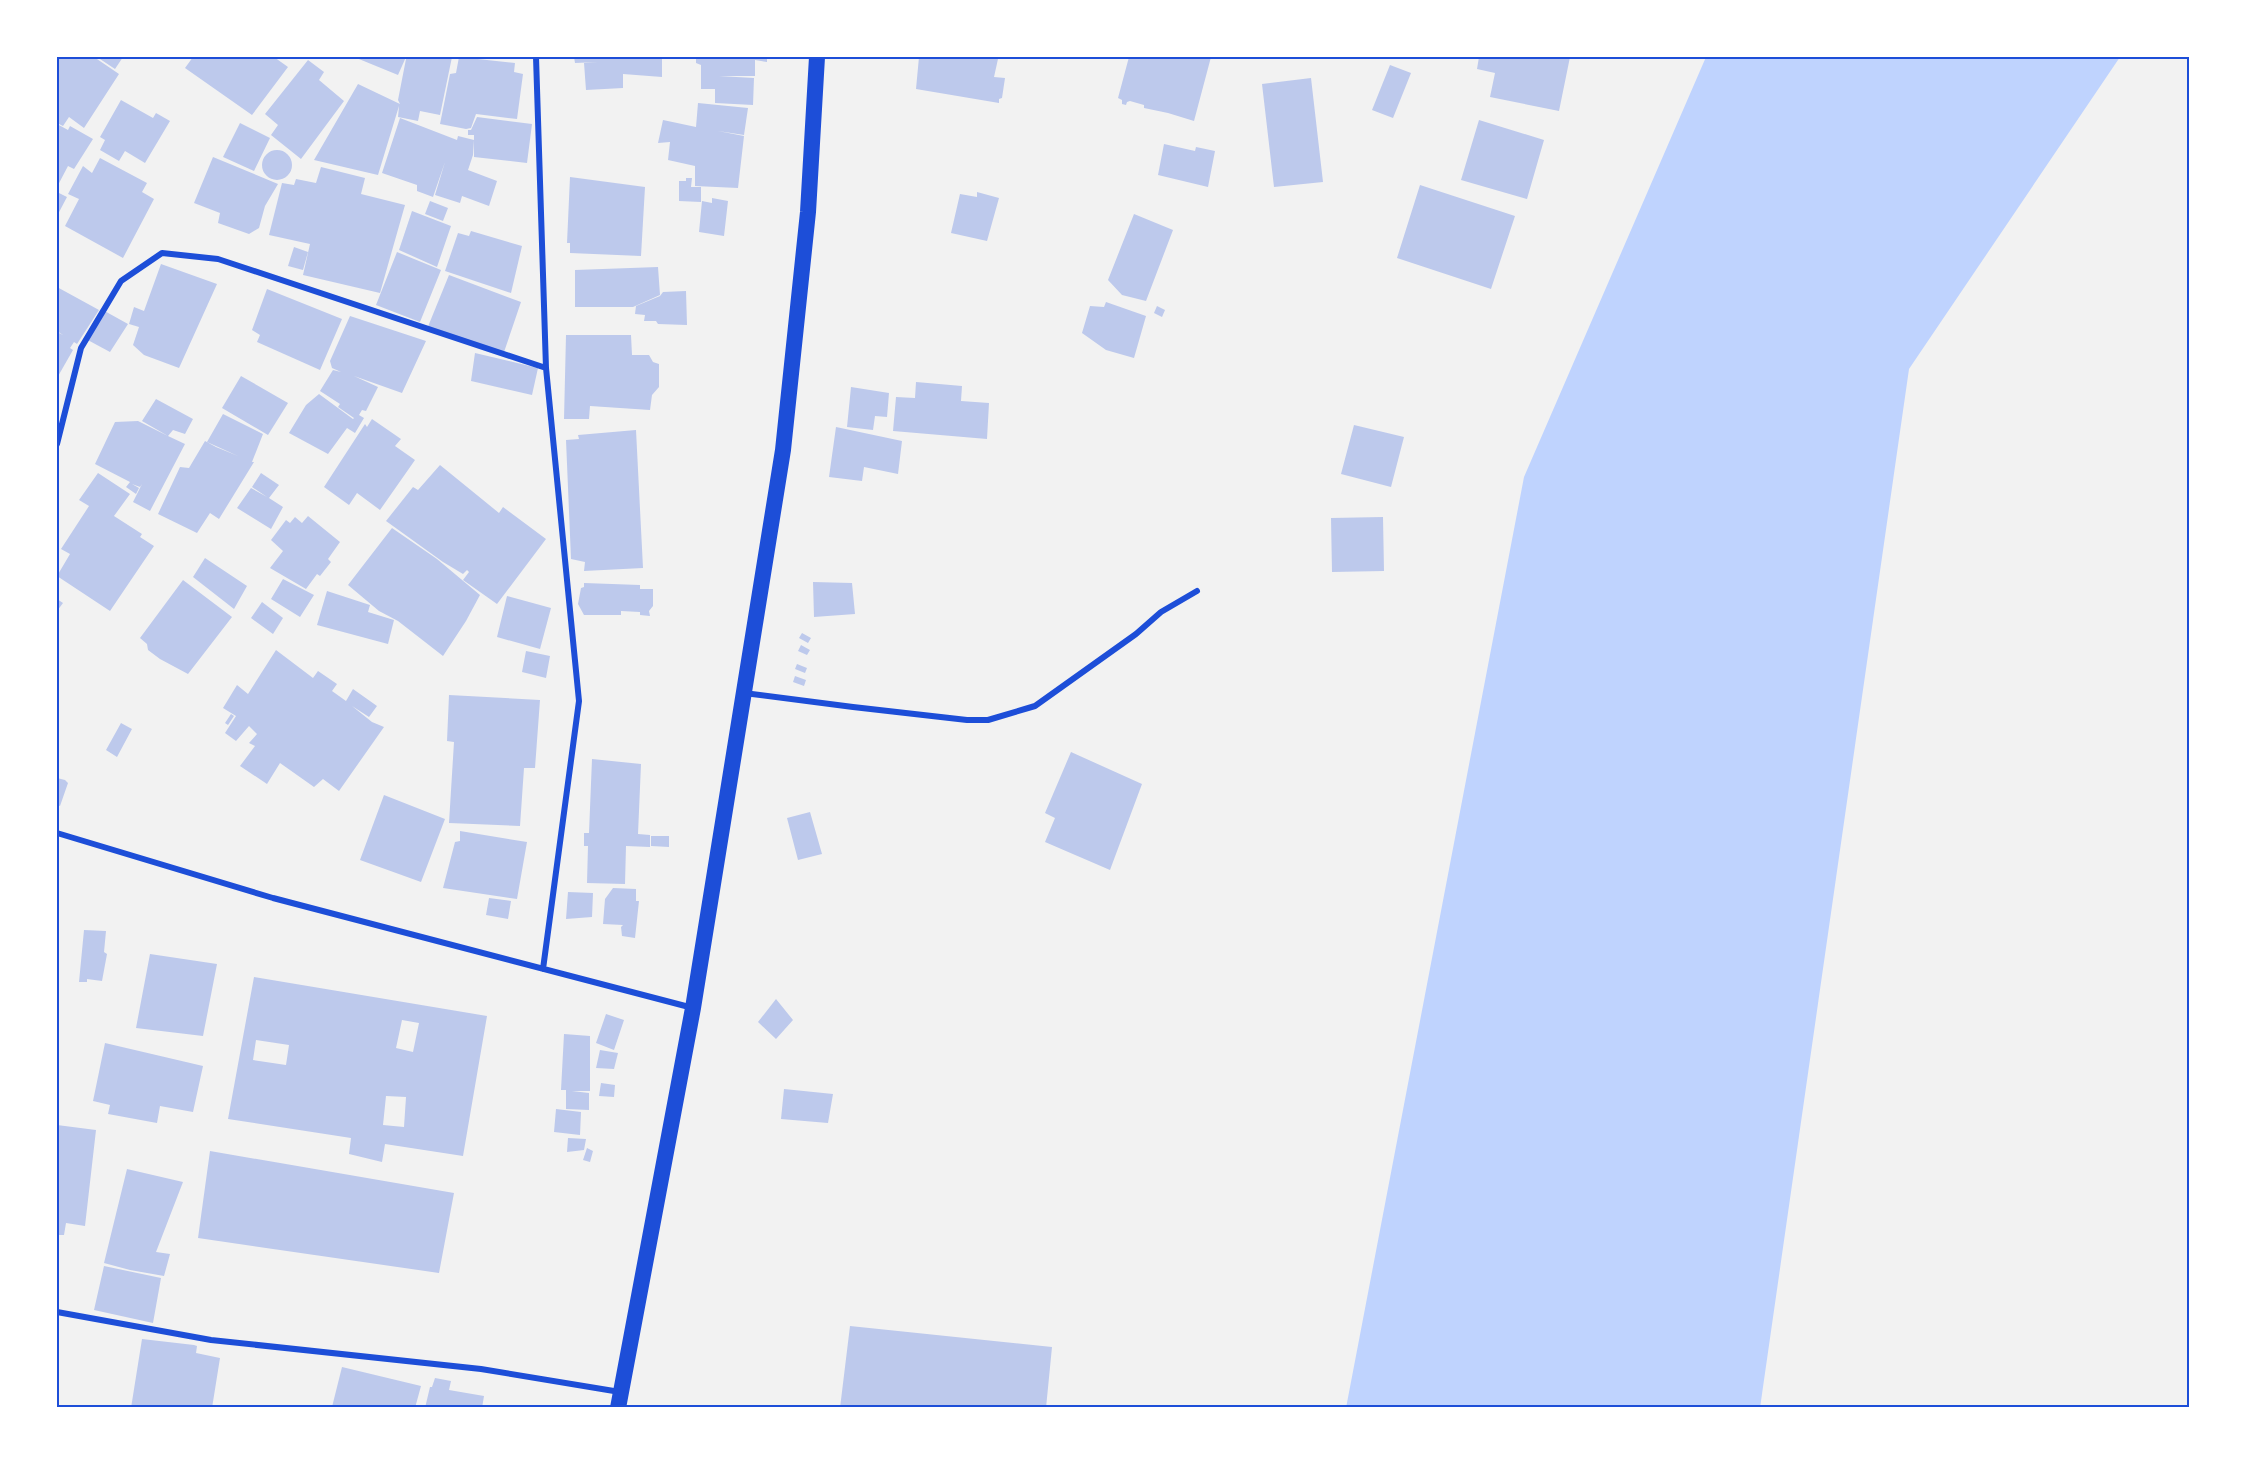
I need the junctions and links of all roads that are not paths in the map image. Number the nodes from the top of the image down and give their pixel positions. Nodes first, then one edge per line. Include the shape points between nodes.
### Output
1 (536, 57) edge
2 (817, 57) edge
3 (546, 368) junction
4 (57, 444) edge
5 (1197, 591) dead end
6 (743, 693) junction
7 (57, 832) edge
8 (543, 969) junction
9 (693, 1008) junction
10 (57, 1312) edge
11 (619, 1400) edge

1 - 3 street
2 - 6 highway via 808,212 783,450
3 - 4 street via 218,259 162,254 121,281 81,348
3 - 8 street via 579,701
5 - 6 street via 1161,612 1035,706 988,720
6 - 9 highway
7 - 8 street via 273,898
8 - 9 street
9 - 11 highway
10 - 11 street via 211,1340 481,1369

